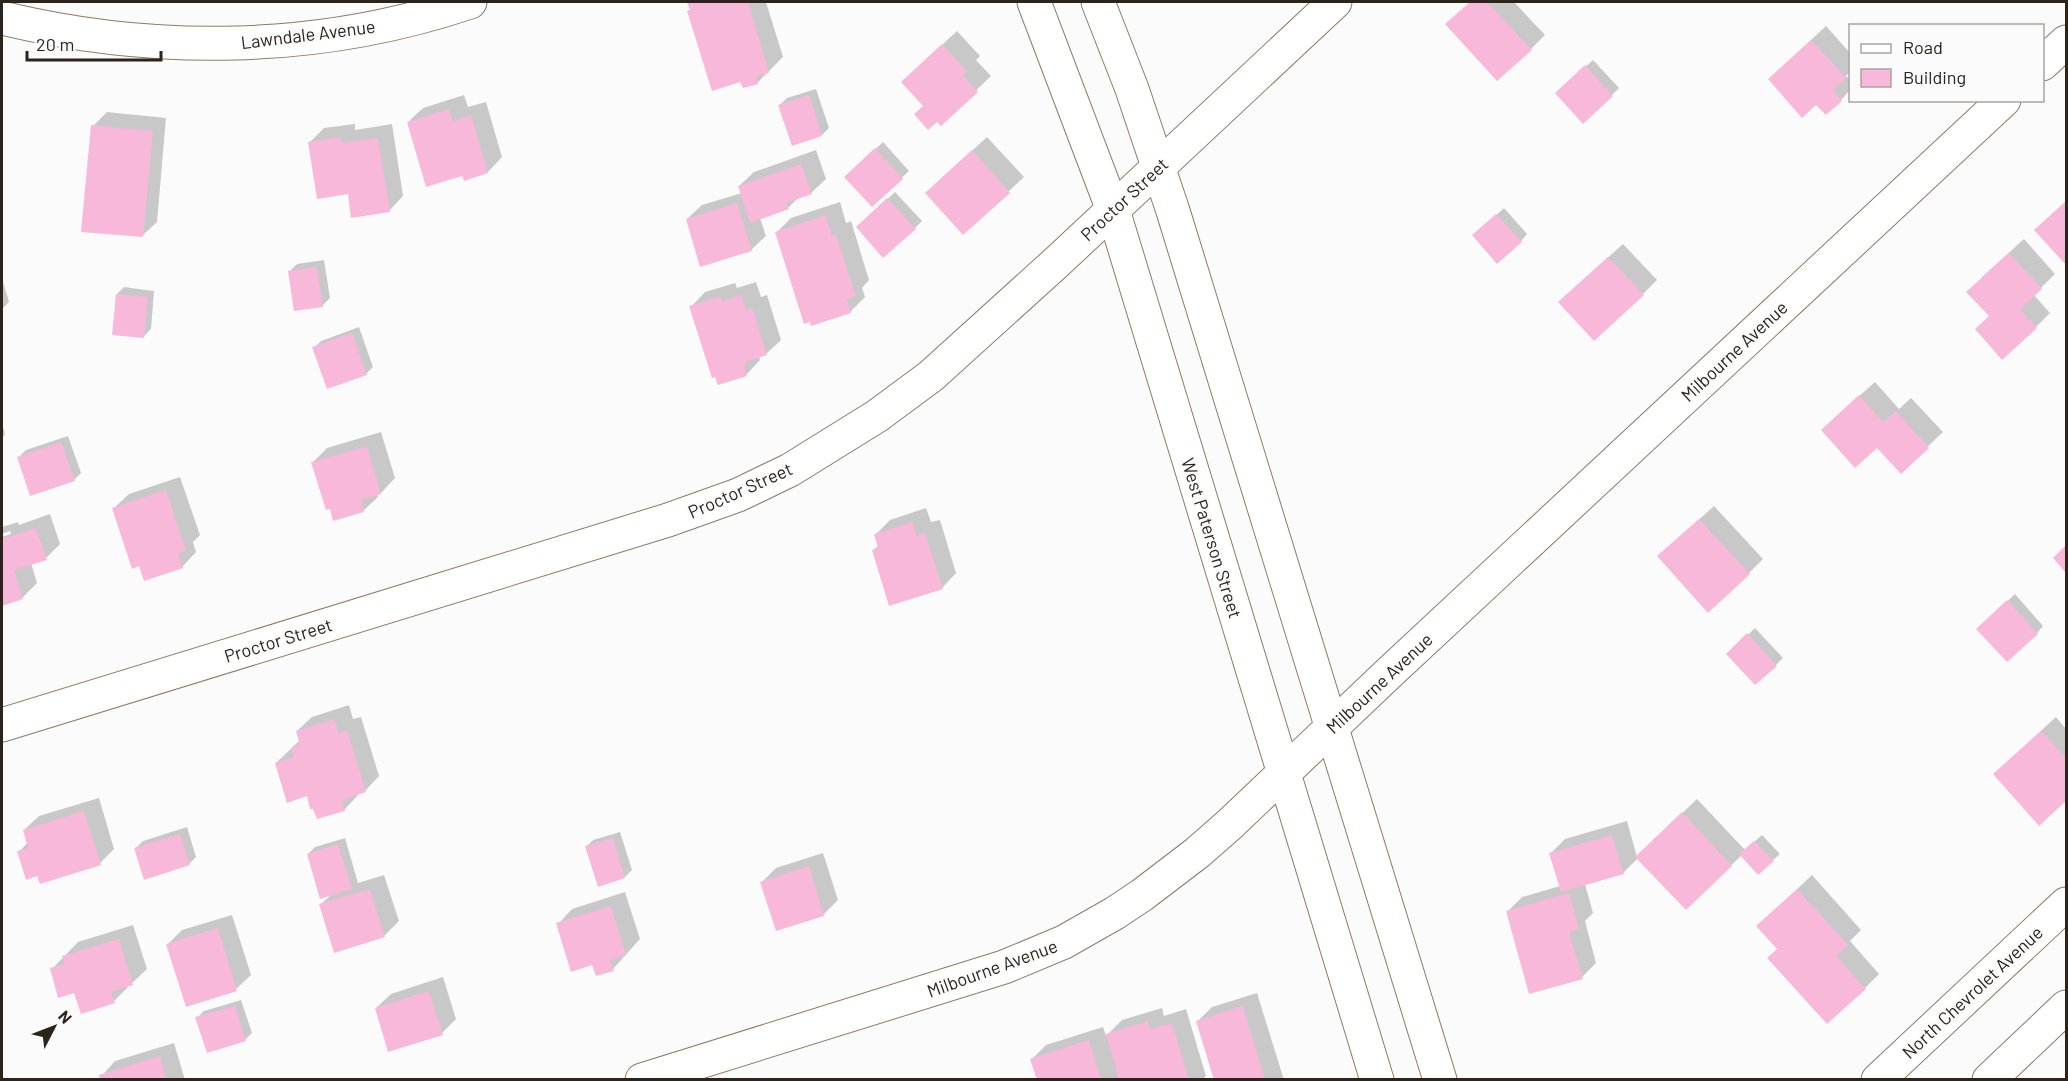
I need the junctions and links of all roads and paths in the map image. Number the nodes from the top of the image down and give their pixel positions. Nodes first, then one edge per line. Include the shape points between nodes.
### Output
1 (470, 2) edge
2 (1034, 2) edge
3 (1098, 2) edge
4 (1335, 2) edge
5 (2, 18) edge
6 (2067, 42) edge
7 (2044, 63) edge
8 (2002, 102) edge
9 (1159, 166) junction
10 (1113, 210) junction
11 (2, 725) edge
12 (1332, 727) junction
13 (1284, 773) junction
14 (2067, 904) edge
15 (2067, 1007) edge
16 (642, 1080) edge
17 (1377, 1080) edge
18 (1440, 1080) edge
19 (1878, 1080) edge
20 (1989, 1080) edge

1 - 5 street, Lawndale Avenue via 346,33 236,43 121,39
2 - 10 street, West Paterson Street
3 - 9 street
4 - 9 street, Proctor Street
6 - 7 street
8 - 12 street, Milbourne Avenue
9 - 10 street, Proctor Street
9 - 12 street
10 - 11 street, Proctor Street via 916,388 819,453 738,495 601,542
10 - 13 street, West Paterson Street
12 - 13 street, Milbourne Avenue
12 - 18 street
13 - 16 street, Milbourne Avenue via 1171,874 1065,942 945,987
13 - 17 street, West Paterson Street
14 - 19 street, North Chevrolet Avenue
15 - 20 street

